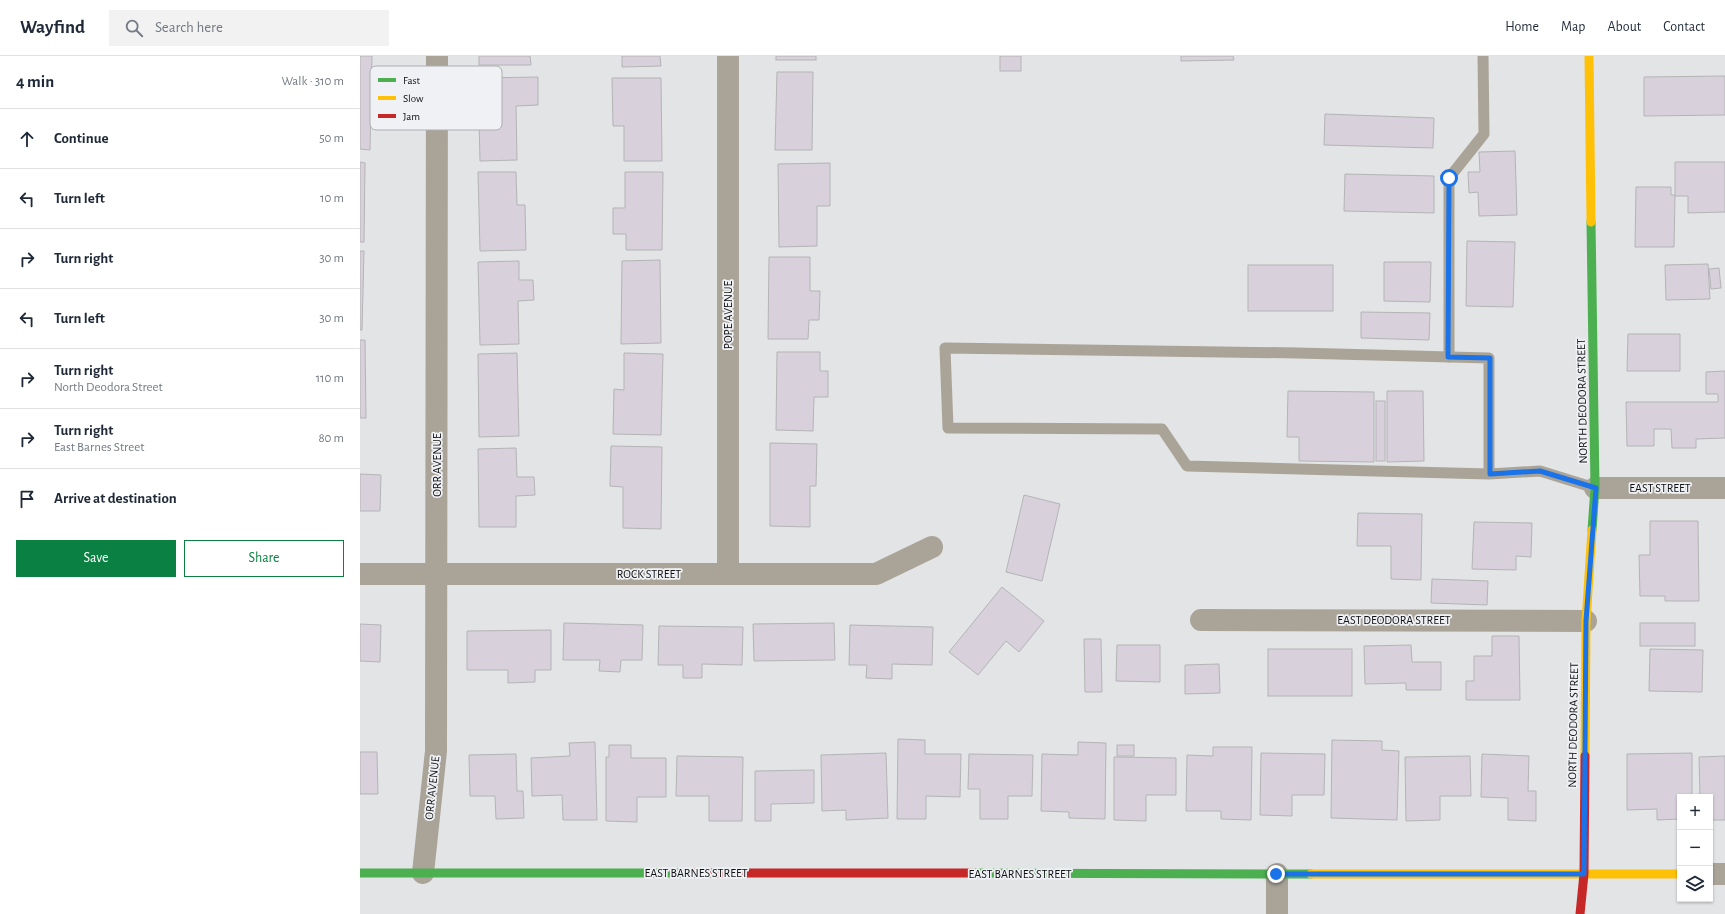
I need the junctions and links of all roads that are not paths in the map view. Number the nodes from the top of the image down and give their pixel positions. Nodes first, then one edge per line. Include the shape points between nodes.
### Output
1 (728, 56) edge
2 (1483, 56) edge
3 (1589, 56) edge
4 (437, 130) edge
5 (1448, 357) junction
6 (1490, 474) junction
7 (1596, 488) junction
8 (1725, 488) edge
9 (932, 547) dead end
10 (360, 574) edge
11 (437, 574) junction
12 (728, 574) junction
13 (1201, 620) dead end
14 (1586, 621) junction
15 (360, 873) edge
16 (423, 873) junction
17 (1276, 874) junction
18 (1584, 874) junction
19 (1677, 874) edge
20 (1713, 874) edge
21 (1725, 874) edge
22 (1277, 914) edge
23 (1580, 914) edge

1 - 12 street, POPE AVENUE
2 - 5 lane via 1484,134 1449,178
3 - 7 street, NORTH DEODORA STREET
4 - 11 street, ORR AVENUE
5 - 6 lane via 1490,358
5 - 6 lane via 945,348 948,428 1162,429 1188,466
6 - 7 lane via 1540,471
7 - 8 street, EAST STREET
7 - 14 street, NORTH DEODORA STREET
9 - 12 street, ROCK STREET via 876,574
10 - 11 street, ROCK STREET
11 - 12 street, ROCK STREET
11 - 16 street, ORR AVENUE via 436,751
13 - 14 street, EAST DEODORA STREET
14 - 18 street, NORTH DEODORA STREET
15 - 16 street, EAST BARNES STREET
16 - 17 street, EAST BARNES STREET
17 - 18 street, EAST BARNES STREET
17 - 22 street
18 - 19 street, EAST BARNES STREET
18 - 23 street, NORTH DEODORA STREET
20 - 21 street

